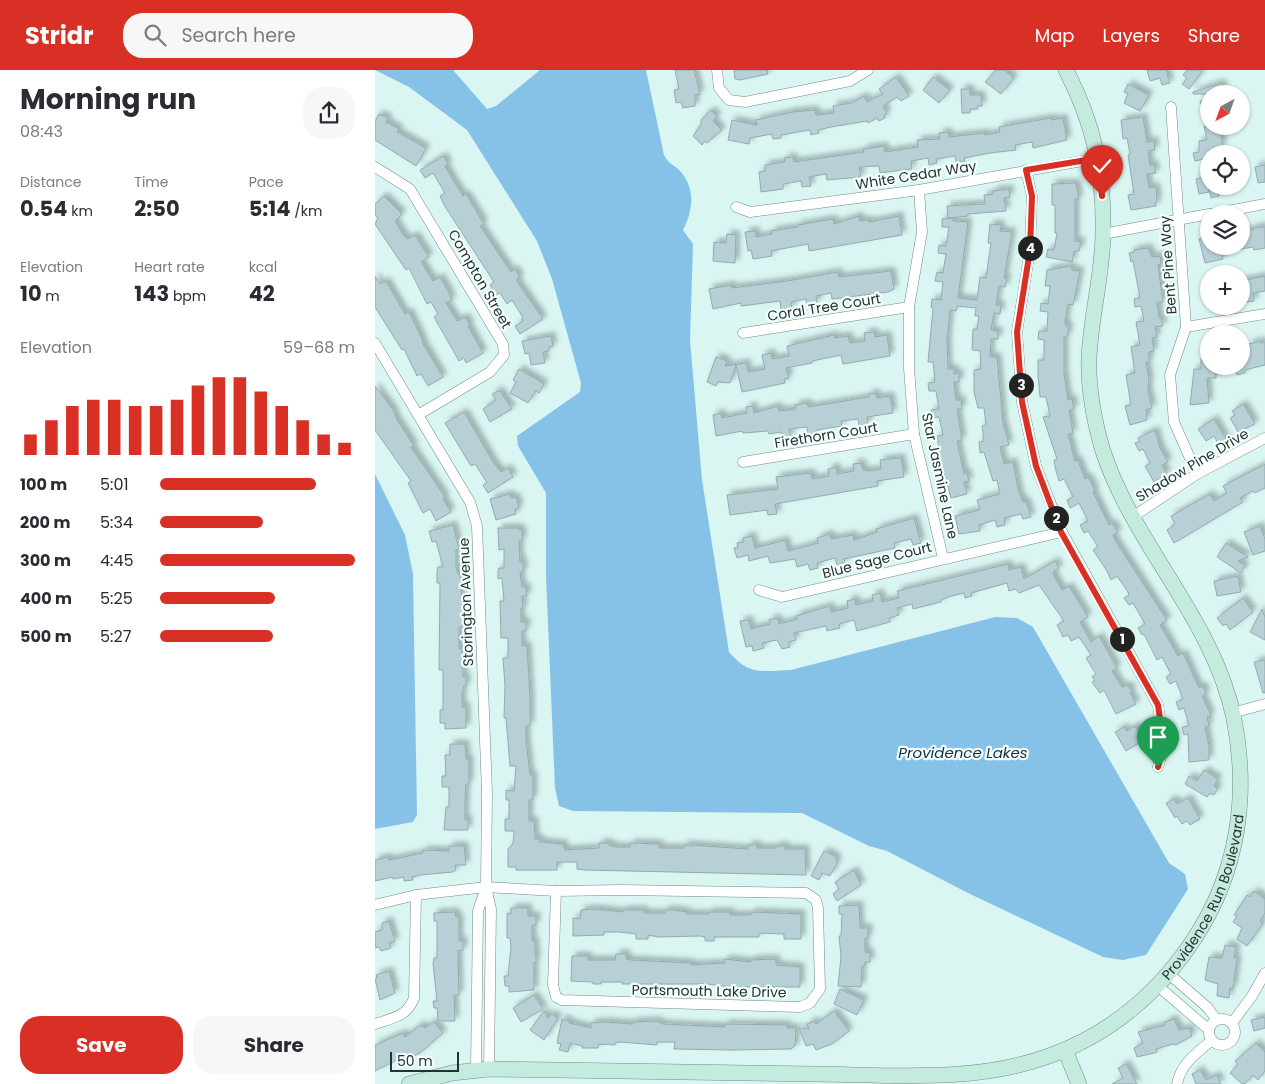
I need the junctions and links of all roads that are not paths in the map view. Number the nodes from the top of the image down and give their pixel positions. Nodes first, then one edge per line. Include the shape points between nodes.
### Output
1 (717, 70) edge
2 (868, 70) edge
3 (1067, 70) edge
4 (1171, 107) dead end
5 (1099, 158) junction
6 (375, 166) edge
7 (1026, 170) junction
8 (919, 190) junction
9 (1265, 204) edge
10 (736, 207) dead end
11 (1250, 207) edge
12 (1200, 216) edge
13 (1178, 220) junction
14 (1103, 234) junction
15 (909, 307) junction
16 (1265, 314) edge
17 (1186, 327) junction
18 (743, 334) dead end
19 (375, 343) edge
20 (418, 415) junction
21 (914, 434) junction
22 (1265, 438) edge
23 (743, 462) dead end
24 (1197, 474) junction
25 (1134, 516) junction
26 (1061, 532) junction
27 (943, 558) junction
28 (759, 590) dead end
29 (1265, 704) edge
30 (1233, 714) junction
31 (1158, 767) dead end
32 (487, 886) junction
33 (556, 891) junction
34 (416, 896) junction
35 (375, 905) edge
36 (1265, 973) edge
37 (1169, 974) junction
38 (1158, 986) junction
39 (1217, 1020) junction
40 (1232, 1023) junction
41 (375, 1024) edge
42 (1209, 1030) junction
43 (1212, 1040) junction
44 (1065, 1050) junction
45 (482, 1070) junction
46 (821, 1079) edge
47 (409, 1084) edge
48 (1079, 1084) edge
49 (1177, 1084) edge

1 - 2 street via 719,88 729,100 745,102 850,81
3 - 5 street, Providence Run Boulevard via 1089,123
4 - 13 street, Bent Pine Way
5 - 7 street, White Cedar Way
5 - 14 street, Providence Run Boulevard
6 - 20 street, Compton Street via 410,189 503,344 504,355 490,372
7 - 8 street, White Cedar Way
7 - 26 street via 1032,196 1030,250 1017,332 1022,402 1036,466
8 - 10 street, White Cedar Way via 750,212
8 - 15 street, Star Jasmine Lane via 922,232
9 - 11 street
12 - 13 street
13 - 14 street
13 - 17 street, Bent Pine Way
14 - 25 street, Providence Run Boulevard via 1089,358 1091,380 1102,446
15 - 18 street, Coral Tree Court
15 - 21 street, Star Jasmine Lane
16 - 17 street
17 - 24 street, Bent Pine Way via 1170,375 1174,422
19 - 20 street, Storington Avenue
20 - 32 street, Storington Avenue via 470,502 477,526 487,793
21 - 23 street, Firethorn Court
21 - 27 street, Star Jasmine Lane
22 - 24 street, Shadow Pine Drive
24 - 25 street, Shadow Pine Drive
25 - 30 street, Providence Run Boulevard via 1207,645
26 - 27 street, Blue Sage Court
26 - 31 street via 1158,705 1164,746
27 - 28 street, Blue Sage Court via 782,597
29 - 30 street
30 - 37 street, Providence Run Boulevard via 1241,782 1233,849 1211,911
32 - 33 street, Portsmouth Lake Drive
32 - 34 street, Portsmouth Lake Drive
32 - 45 street, Storington Avenue via 491,909
33 - 33 street, Portsmouth Lake Drive via 806,893 816,900 818,908 819,989 809,1003 800,1007 562,1000 557,997 553,985
34 - 35 street, Portsmouth Lake Drive
34 - 41 street via 414,998 411,1008 403,1015
36 - 40 street
37 - 38 street, Providence Run Boulevard
37 - 39 street
38 - 42 street
38 - 44 street, Providence Run Boulevard via 1111,1025
39 - 40 street via 1225,1019
39 - 42 street
40 - 43 street via 1235,1035 1231,1042 1219,1045
42 - 43 street
43 - 49 street via 1186,1062
44 - 46 street, Providence Run Boulevard via 1020,1065 970,1072
44 - 48 street
45 - 46 street, Providence Run Boulevard
45 - 47 street, Providence Run Boulevard

